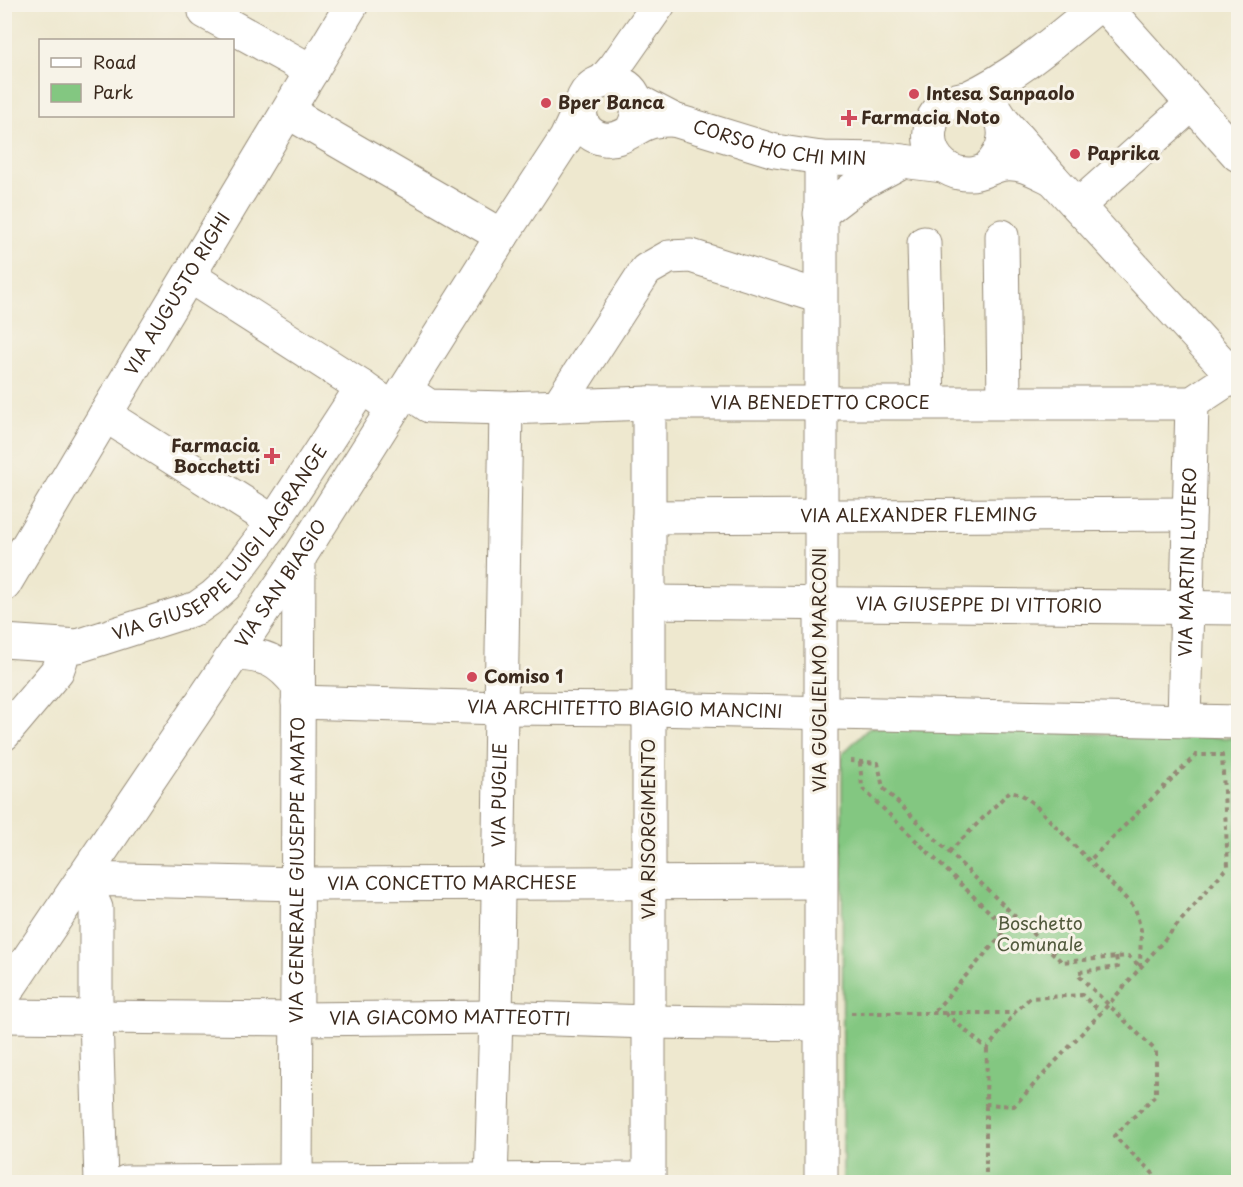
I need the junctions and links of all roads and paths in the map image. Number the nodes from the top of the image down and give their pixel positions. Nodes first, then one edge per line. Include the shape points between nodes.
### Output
1 (352, 4) edge
2 (659, 4) edge
3 (1101, 4) edge
4 (205, 12) dead end
5 (312, 71) junction
6 (967, 98) junction
7 (1192, 104) junction
8 (621, 108) junction
9 (288, 112) junction
10 (1001, 119) junction
11 (931, 123) junction
12 (1234, 140) edge
13 (821, 158) junction
14 (895, 160) junction
15 (549, 165) junction
16 (943, 166) junction
17 (987, 169) junction
18 (1054, 180) junction
19 (1078, 206) junction
20 (820, 214) junction
21 (502, 236) junction
22 (1002, 236) dead end
23 (924, 243) dead end
24 (189, 276) junction
25 (820, 297) junction
26 (1237, 376) edge
27 (362, 387) junction
28 (399, 399) junction
29 (928, 402) junction
30 (1004, 402) junction
31 (649, 403) junction
32 (820, 403) junction
33 (1192, 403) junction
34 (558, 406) junction
35 (506, 408) junction
36 (105, 415) junction
37 (1189, 514) junction
38 (820, 516) junction
39 (649, 518) junction
40 (274, 522) junction
41 (299, 558) junction
42 (4, 585) edge
43 (649, 602) junction
44 (820, 604) junction
45 (1187, 607) junction
46 (1239, 608) edge
47 (4, 641) edge
48 (55, 645) junction
49 (235, 653) junction
50 (298, 693) junction
51 (501, 708) junction
52 (649, 709) junction
53 (820, 713) junction
54 (1184, 721) junction
55 (1239, 722) edge
56 (4, 734) edge
57 (820, 759) junction
58 (860, 761) junction
59 (949, 852) junction
60 (1089, 861) junction
61 (83, 879) junction
62 (820, 882) junction
63 (649, 883) junction
64 (299, 884) junction
65 (498, 884) junction
66 (1116, 957) junction
67 (1140, 966) junction
68 (4, 995) edge
69 (1109, 1004) junction
70 (1101, 1012) junction
71 (933, 1013) junction
72 (945, 1013) junction
73 (1014, 1013) junction
74 (4, 1016) edge
75 (96, 1017) junction
76 (496, 1017) junction
77 (298, 1018) junction
78 (821, 1018) junction
79 (649, 1022) junction
80 (987, 1049) junction
81 (986, 1104) junction
82 (491, 1181) edge
83 (649, 1181) edge
84 (101, 1182) edge
85 (126, 1182) edge
86 (296, 1182) edge
87 (821, 1182) edge
88 (986, 1182) edge
89 (1162, 1182) edge

1 - 5 street, VIA AUGUSTO RIGHI
2 - 8 street, VIA SAN BIAGIO via 632,45
3 - 6 street via 1017,71
3 - 7 street
4 - 5 street
5 - 9 street, VIA AUGUSTO RIGHI
6 - 10 street via 981,100
6 - 11 street via 939,109
7 - 12 street
7 - 19 street
8 - 13 street, CORSO HO CHI MIN via 674,120 775,152
8 - 15 street
8 - 15 street, VIA SAN BIAGIO via 587,91
9 - 21 street
9 - 24 street, VIA AUGUSTO RIGHI
10 - 17 street via 1005,144
10 - 18 street
11 - 14 street
11 - 16 street via 933,153
13 - 14 street, CORSO HO CHI MIN
13 - 20 street, VIA GUGLIELMO MARCONI
14 - 16 street, CORSO HO CHI MIN
14 - 20 street
15 - 21 street, VIA SAN BIAGIO
16 - 17 street via 957,173
17 - 18 street via 1005,164 1025,166
18 - 19 street
19 - 26 street
20 - 25 street, VIA GUGLIELMO MARCONI
21 - 28 street, VIA SAN BIAGIO
22 - 30 street
23 - 29 street
24 - 27 street
24 - 36 street, VIA AUGUSTO RIGHI
25 - 32 street, VIA GUGLIELMO MARCONI
25 - 34 street via 691,256 669,257 646,270
26 - 33 street
27 - 28 street
27 - 40 street, VIA GIUSEPPE LUIGI LAGRANGE
28 - 35 street, VIA BENEDETTO CROCE via 429,406
28 - 41 street, VIA SAN BIAGIO
29 - 30 street, VIA BENEDETTO CROCE
29 - 32 street, VIA BENEDETTO CROCE
30 - 33 street, VIA BENEDETTO CROCE
31 - 32 street, VIA BENEDETTO CROCE
31 - 34 street, VIA BENEDETTO CROCE
31 - 39 street, VIA RISORGIMENTO
32 - 38 street, VIA GUGLIELMO MARCONI
33 - 37 street, VIA MARTIN LUTERO
34 - 35 street, VIA BENEDETTO CROCE
35 - 51 street, VIA PUGLIE
36 - 40 street
36 - 42 street, VIA AUGUSTO RIGHI
37 - 38 street, VIA ALEXANDER FLEMING
37 - 45 street, VIA MARTIN LUTERO
38 - 39 street, VIA ALEXANDER FLEMING
38 - 44 street, VIA GUGLIELMO MARCONI
39 - 43 street, VIA RISORGIMENTO
40 - 48 street, VIA GIUSEPPE LUIGI LAGRANGE via 226,585 197,608 78,646
41 - 49 street, VIA SAN BIAGIO
41 - 50 street, VIA GENERALE GIUSEPPE AMATO
43 - 44 street, VIA GIUSEPPE DI VITTORIO
43 - 52 street, VIA RISORGIMENTO
44 - 45 street, VIA GIUSEPPE DI VITTORIO
44 - 53 street, VIA GUGLIELMO MARCONI
45 - 46 street, VIA GIUSEPPE DI VITTORIO
45 - 54 street, VIA MARTIN LUTERO
47 - 48 street, VIA GIUSEPPE LUIGI LAGRANGE
48 - 56 street via 61,660 57,671
49 - 50 street via 263,656 284,668
49 - 61 street, VIA SAN BIAGIO
50 - 51 street, VIA ARCHITETTO BIAGIO MANCINI
50 - 64 street, VIA GENERALE GIUSEPPE AMATO
51 - 52 street, VIA ARCHITETTO BIAGIO MANCINI
51 - 65 street, VIA PUGLIE
52 - 53 street, VIA ARCHITETTO BIAGIO MANCINI
52 - 63 street, VIA RISORGIMENTO
53 - 54 street, VIA ARCHITETTO BIAGIO MANCINI
53 - 57 street, VIA GUGLIELMO MARCONI
54 - 55 street, VIA ARCHITETTO BIAGIO MANCINI
57 - 58 path
57 - 62 street, VIA GUGLIELMO MARCONI
58 - 59 path via 879,763 883,788
58 - 71 path via 862,788 1007,929
59 - 60 path via 1010,791 1034,804
59 - 66 path via 1062,962
60 - 67 path via 1134,908 1141,930
60 - 67 path via 1196,756 1222,755 1228,866
61 - 64 street, VIA CONCETTO MARCHESE
61 - 68 street, VIA SAN BIAGIO
61 - 75 street via 96,908
62 - 63 street, VIA CONCETTO MARCHESE
62 - 78 street, VIA GUGLIELMO MARCONI
63 - 65 street, VIA CONCETTO MARCHESE
63 - 79 street, VIA RISORGIMENTO
64 - 65 street, VIA CONCETTO MARCHESE
64 - 77 street, VIA GENERALE GIUSEPPE AMATO
65 - 76 street, VIA PUGLIE
66 - 67 path via 1128,956
66 - 69 path via 1118,967 1078,975
67 - 69 path
69 - 70 path
69 - 89 path via 1156,1052 1156,1095 1114,1136
70 - 73 path via 1082,995 1030,998
70 - 81 path via 1014,1106
71 - 72 path
71 - 78 path
72 - 73 path
72 - 80 path
73 - 80 path
74 - 75 street, VIA GIACOMO MATTEOTTI
75 - 77 street, VIA GIACOMO MATTEOTTI
75 - 84 street
76 - 77 street, VIA GIACOMO MATTEOTTI
76 - 79 street, VIA GIACOMO MATTEOTTI
76 - 82 street, VIA PUGLIE
77 - 86 street, VIA GENERALE GIUSEPPE AMATO
78 - 79 street, VIA GIACOMO MATTEOTTI
78 - 87 street, VIA GUGLIELMO MARCONI
79 - 83 street, VIA RISORGIMENTO
80 - 81 path
81 - 88 path
82 - 83 street
82 - 86 street
85 - 86 street

